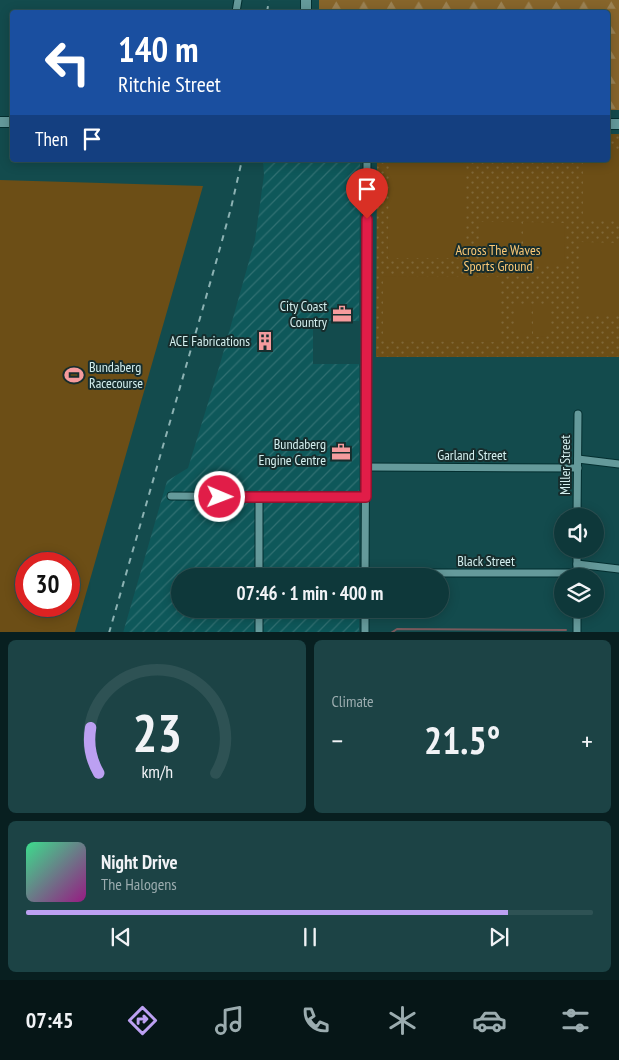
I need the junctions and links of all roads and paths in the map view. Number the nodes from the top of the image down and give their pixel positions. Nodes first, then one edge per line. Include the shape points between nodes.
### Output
1 (367, 162) edge
2 (578, 414) dead end
3 (578, 459) junction
4 (619, 464) edge
5 (366, 467) junction
6 (578, 468) junction
7 (171, 496) dead end
8 (259, 497) junction
9 (366, 497) junction
10 (577, 508) edge
11 (577, 558) edge
12 (577, 564) junction
13 (259, 568) edge
14 (365, 568) edge
15 (577, 568) edge
16 (619, 569) edge
17 (449, 575) edge
18 (554, 575) edge
19 (259, 618) edge
20 (365, 618) edge
21 (577, 618) edge
22 (259, 632) edge
23 (365, 632) edge
24 (577, 632) edge

1 - 5 street
2 - 3 street, Miller Street
3 - 4 street
3 - 6 street, Miller Street
5 - 6 street, Garland Street
5 - 9 street
6 - 10 street, Miller Street
7 - 8 street
8 - 9 street
8 - 13 street
9 - 14 street
11 - 12 street
12 - 15 street
12 - 16 street
17 - 18 street, Black Street
19 - 22 street
20 - 23 street
21 - 24 street

